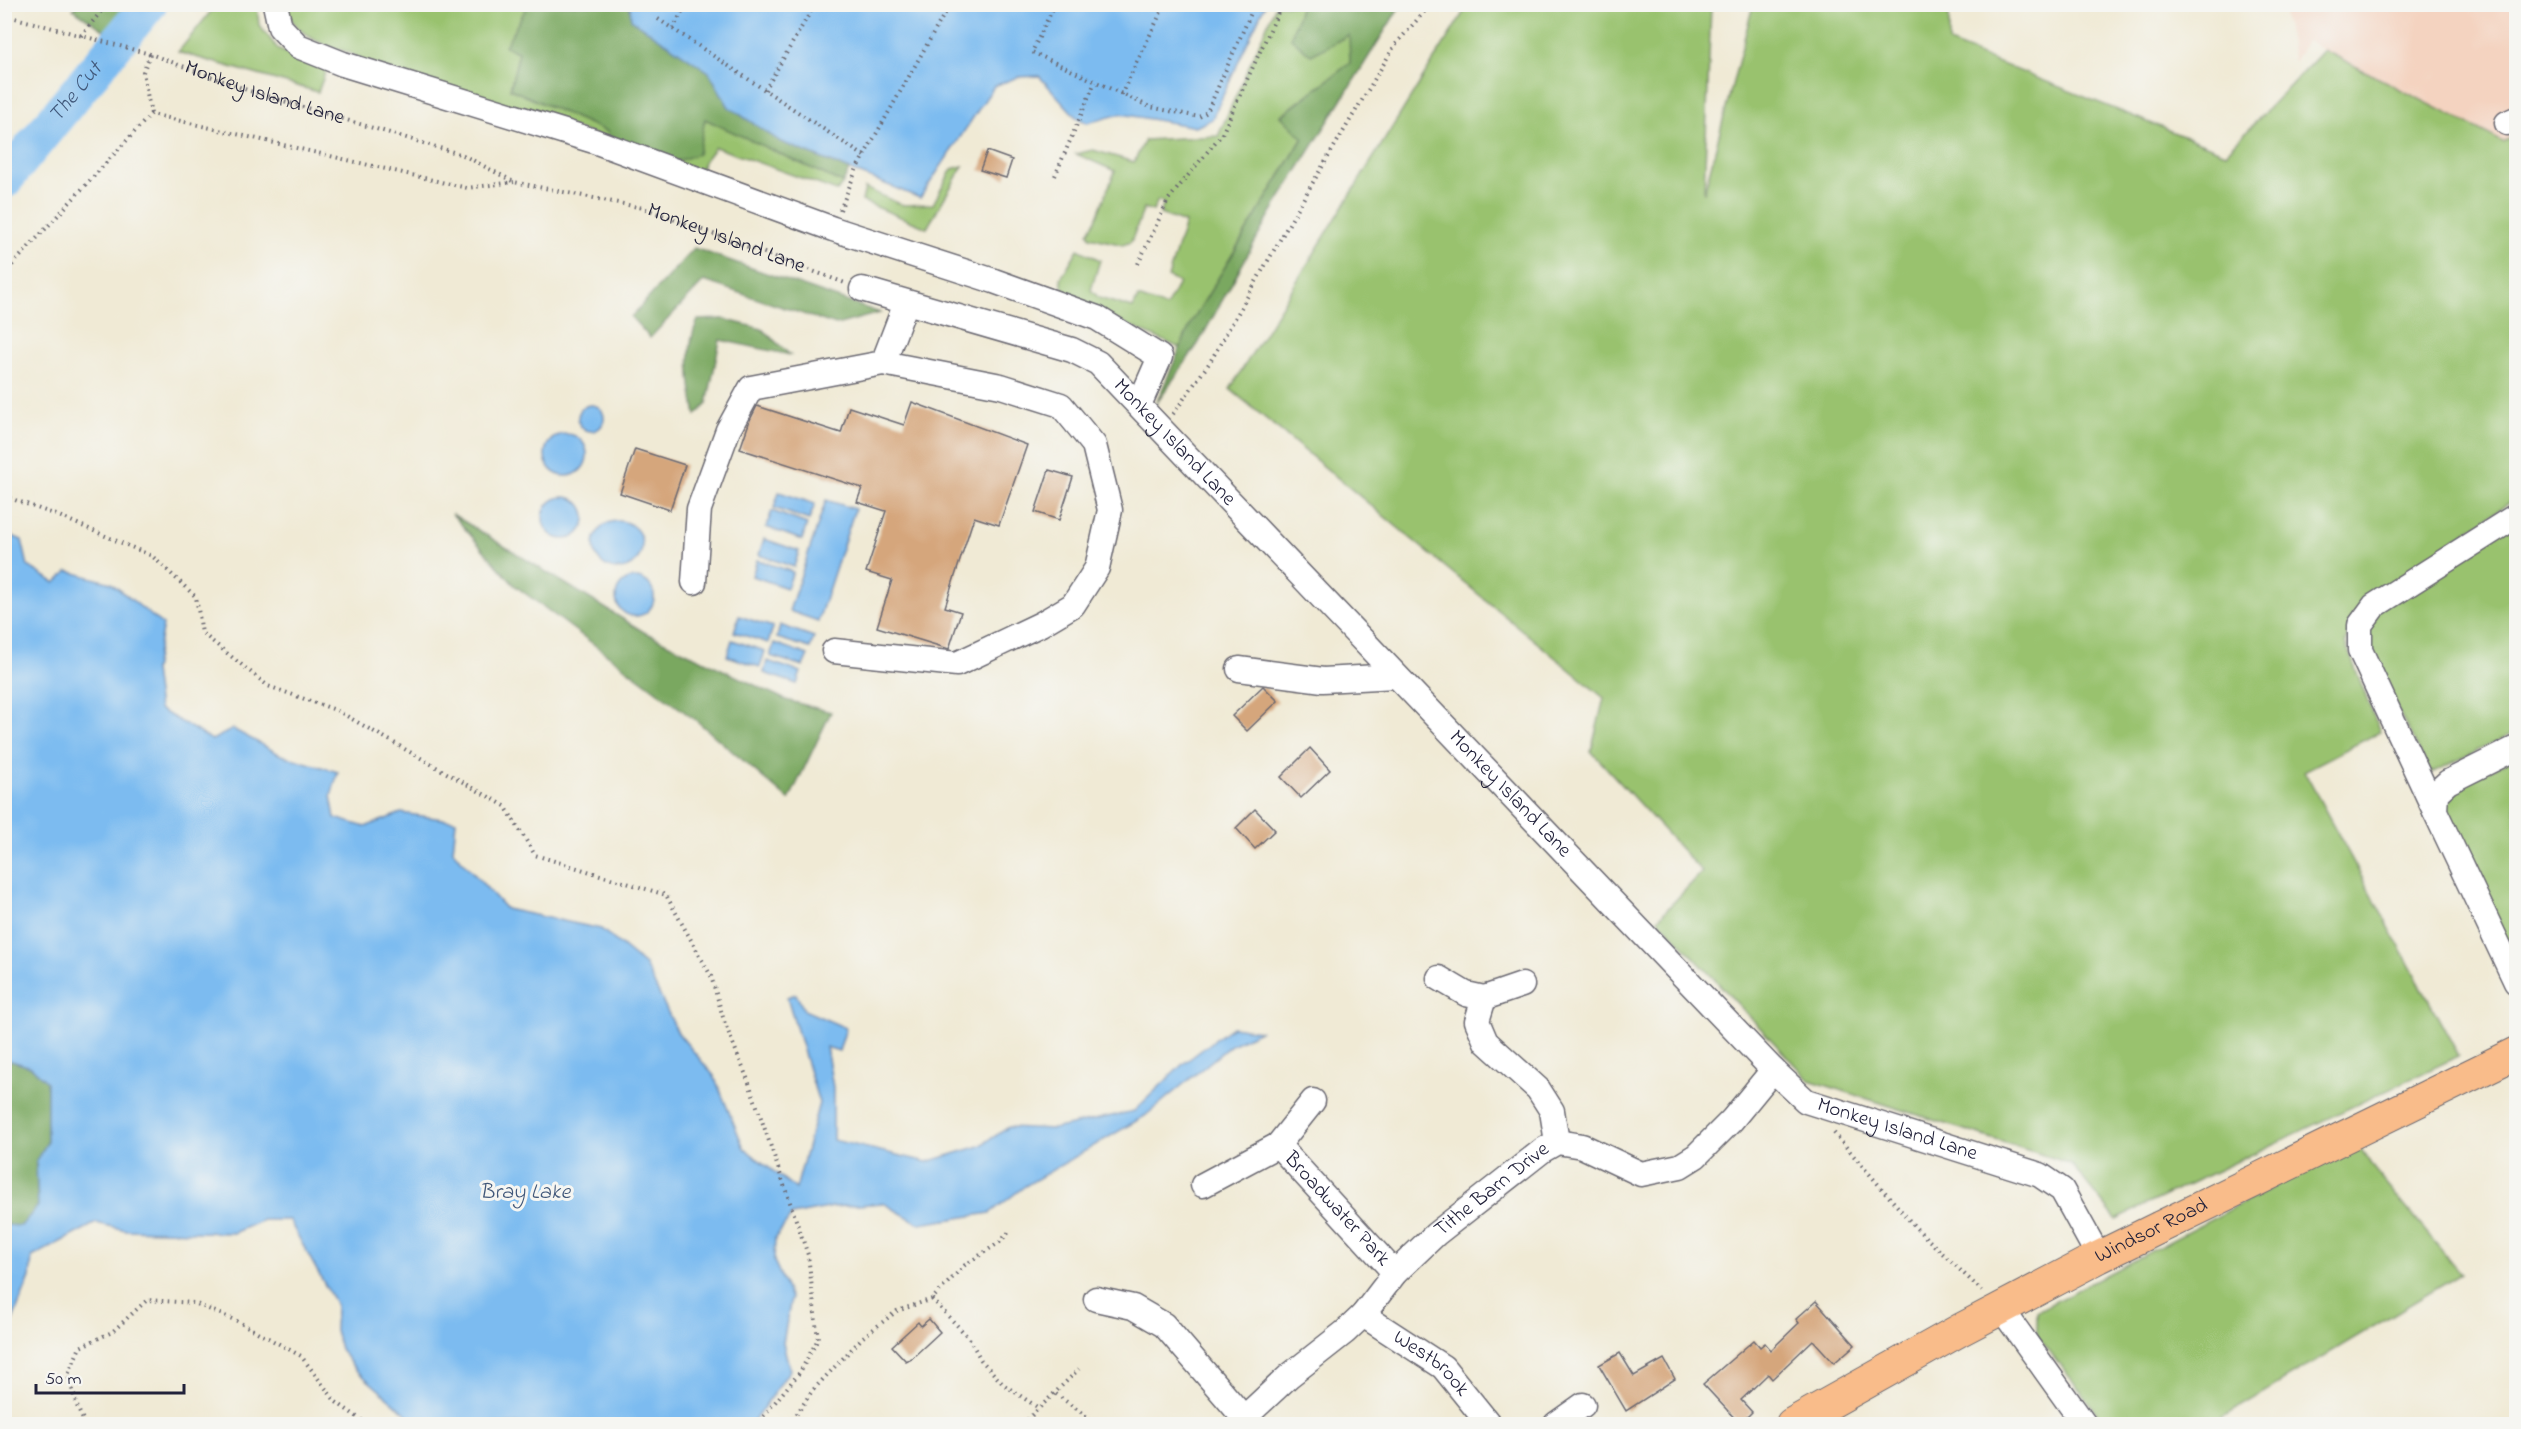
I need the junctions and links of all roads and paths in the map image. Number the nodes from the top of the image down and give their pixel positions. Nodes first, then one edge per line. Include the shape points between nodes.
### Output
1 (106, 4) edge
2 (275, 4) edge
3 (686, 4) edge
4 (814, 4) edge
5 (950, 4) edge
6 (1054, 4) edge
7 (1165, 4) edge
8 (1255, 4) edge
9 (1282, 4) edge
10 (1431, 4) edge
11 (4, 15) edge
12 (658, 19) dead end
13 (673, 29) junction
14 (81, 37) junction
15 (150, 54) junction
16 (1095, 82) junction
17 (765, 90) junction
18 (1121, 95) junction
19 (151, 114) junction
20 (864, 156) junction
21 (1055, 176) dead end
22 (514, 182) junction
23 (833, 230) junction
24 (1138, 264) dead end
25 (4, 274) edge
26 (862, 289) joint
27 (906, 303) junction
28 (883, 363) junction
29 (1139, 405) junction
30 (1162, 429) junction
31 (4, 496) edge
32 (2517, 516) edge
33 (694, 582) dead end
34 (834, 651) dead end
35 (1239, 669) dead end
36 (1396, 676) junction
37 (2517, 748) edge
38 (2435, 811) junction
39 (1439, 978) dead end
40 (2517, 982) edge
41 (1522, 985) dead end
42 (1484, 998) junction
43 (2517, 1053) edge
44 (1773, 1070) junction
45 (1313, 1101) dead end
46 (1806, 1101) junction
47 (1557, 1142) junction
48 (1278, 1145) junction
49 (1203, 1185) dead end
50 (1009, 1232) dead end
51 (2099, 1257) junction
52 (1395, 1273) junction
53 (932, 1299) junction
54 (1096, 1299) dead end
55 (2001, 1308) junction
56 (1363, 1315) junction
57 (1078, 1369) dead end
58 (1056, 1394) junction
59 (1583, 1405) dead end
60 (1040, 1409) junction
61 (1242, 1421) edge
62 (85, 1425) edge
63 (367, 1425) edge
64 (757, 1425) edge
65 (790, 1425) edge
66 (1023, 1425) edge
67 (1097, 1425) edge
68 (1489, 1425) edge
69 (1556, 1425) edge
70 (1792, 1425) edge
71 (2084, 1425) edge

1 - 14 path
2 - 23 street via 280,27 298,46 344,64 594,141
3 - 13 path
4 - 17 path
5 - 20 path
6 - 16 path via 1032,52
7 - 18 path
8 - 18 path via 1207,112 1199,117 1150,107
9 - 24 path via 1222,134 1168,200
10 - 30 path via 1395,45 1210,362
11 - 14 path, Monkey Island Lane
12 - 13 path
13 - 17 path
14 - 15 path, Monkey Island Lane
15 - 19 path via 143,72
15 - 22 path, Monkey Island Lane via 250,91 463,155
16 - 18 path
16 - 21 path
17 - 20 path
19 - 22 path via 467,188
19 - 25 path
20 - 23 path
22 - 26 path, Monkey Island Lane via 643,208
23 - 29 street via 1097,318 1160,357
26 - 27 street, Monkey Island Lane
27 - 28 street
27 - 29 street, Monkey Island Lane via 1072,350 1098,363
28 - 33 street via 751,388 728,430 699,508
28 - 34 street via 1001,386 1061,405 1094,445 1110,510 1097,568 1073,605 1041,624 957,664
29 - 30 street, Monkey Island Lane
30 - 36 street, Monkey Island Lane
31 - 64 path via 152,556 196,597 202,633 268,686 336,710 505,806 535,855 666,896 711,976 807,1255 818,1339 800,1372
32 - 38 street via 2374,606 2360,625 2360,650
35 - 36 street via 1323,680
36 - 44 street, Monkey Island Lane
37 - 38 street via 2448,782 2436,793
38 - 40 street
39 - 42 street via 1466,994
41 - 42 street
42 - 47 street via 1477,1021 1486,1042 1538,1089 1552,1111
43 - 51 main road, Windsor Road
44 - 46 street, Monkey Island Lane
44 - 47 street, Tithe Barn Drive via 1732,1120 1696,1156 1680,1166 1641,1174 1582,1146
45 - 48 street, Broadwater Park
46 - 51 street, Monkey Island Lane via 2040,1175 2062,1191
46 - 55 path via 1916,1228
47 - 52 street, Tithe Barn Drive via 1481,1197
48 - 49 street, Broadwater Park
48 - 52 street, Broadwater Park
50 - 53 path via 965,1265
51 - 55 main road, Windsor Road
52 - 56 street, Tithe Barn Drive
53 - 60 path via 969,1338 981,1360 1003,1384
53 - 65 path via 897,1311 863,1337 812,1391
54 - 61 street via 1133,1307 1164,1324
55 - 70 main road, Windsor Road
55 - 71 street
56 - 61 street, Tithe Barn Drive
56 - 68 street, Westbrook via 1443,1366
57 - 58 path
58 - 60 path
58 - 67 path
59 - 69 street
60 - 66 path
62 - 63 path via 68,1375 81,1347 112,1332 147,1300 194,1303 301,1356 336,1402

